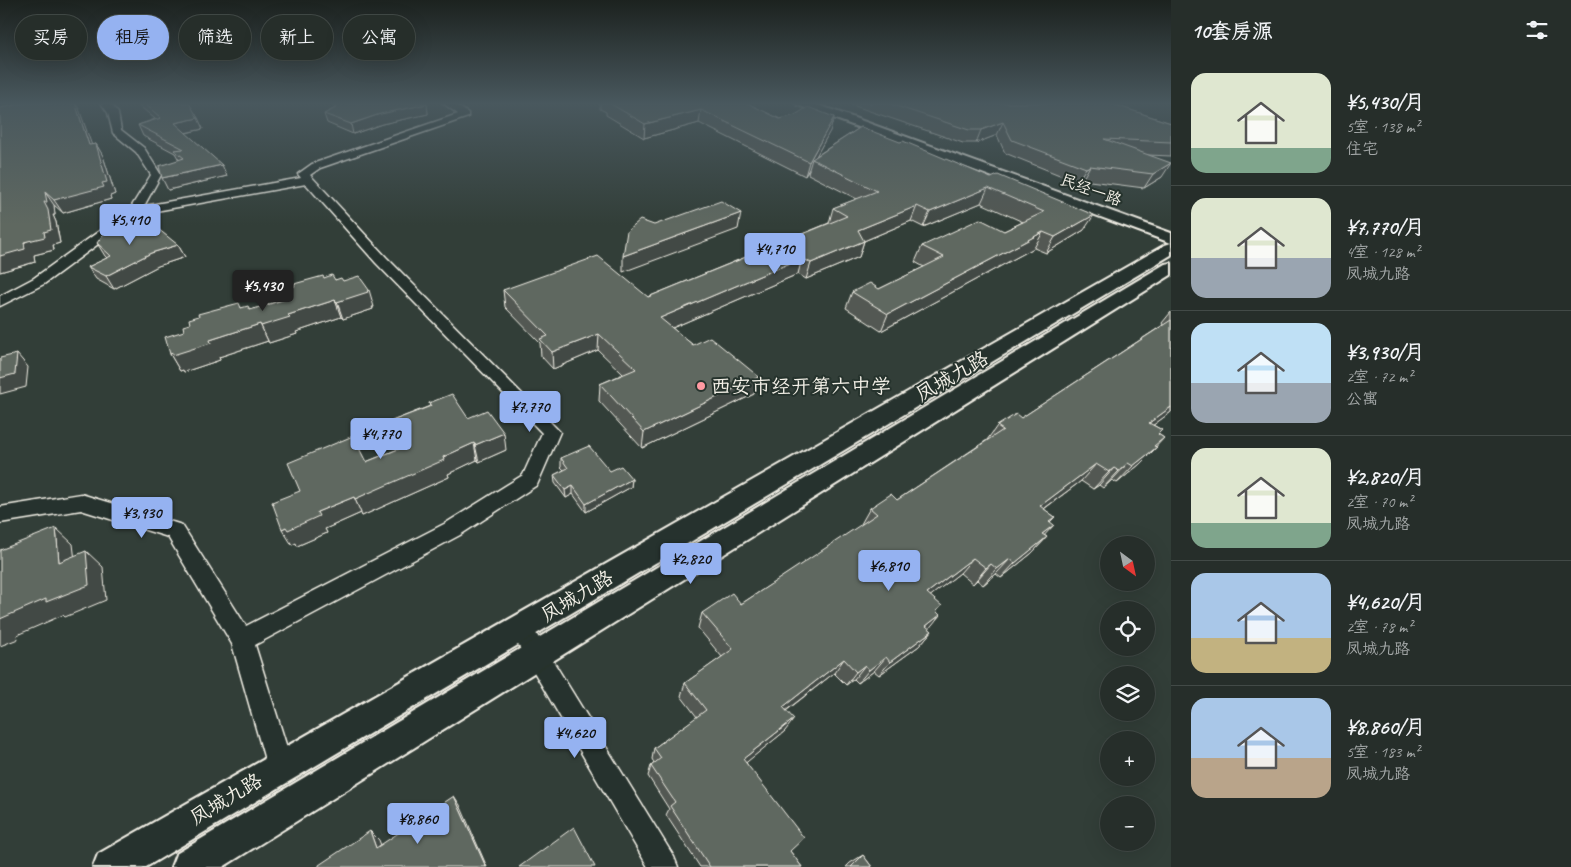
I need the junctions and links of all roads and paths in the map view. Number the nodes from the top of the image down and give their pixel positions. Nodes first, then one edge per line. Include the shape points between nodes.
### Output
1 (132, 143) edge
2 (383, 143) edge
3 (913, 143) edge
4 (309, 180) junction
5 (135, 211) junction
6 (1171, 238) edge
7 (1171, 248) edge
8 (1171, 268) edge
9 (0, 302) edge
10 (0, 515) edge
11 (521, 629) junction
12 (242, 640) junction
13 (536, 655) junction
14 (280, 767) junction
15 (111, 867) edge
16 (189, 867) edge
17 (664, 867) edge

1 - 5 street via 140,150 156,175
2 - 4 street via 316,166 303,174
3 - 6 street, 民经一路
4 - 5 street
4 - 12 street via 381,260 551,432 530,480 453,529
5 - 9 street via 39,281
7 - 11 street, 凤城九路
8 - 13 street, 凤城九路
10 - 12 street via 81,502 175,531
11 - 13 street
11 - 14 street, 凤城九路
12 - 14 street
13 - 16 street, 凤城九路
13 - 17 street
14 - 15 street, 凤城九路

